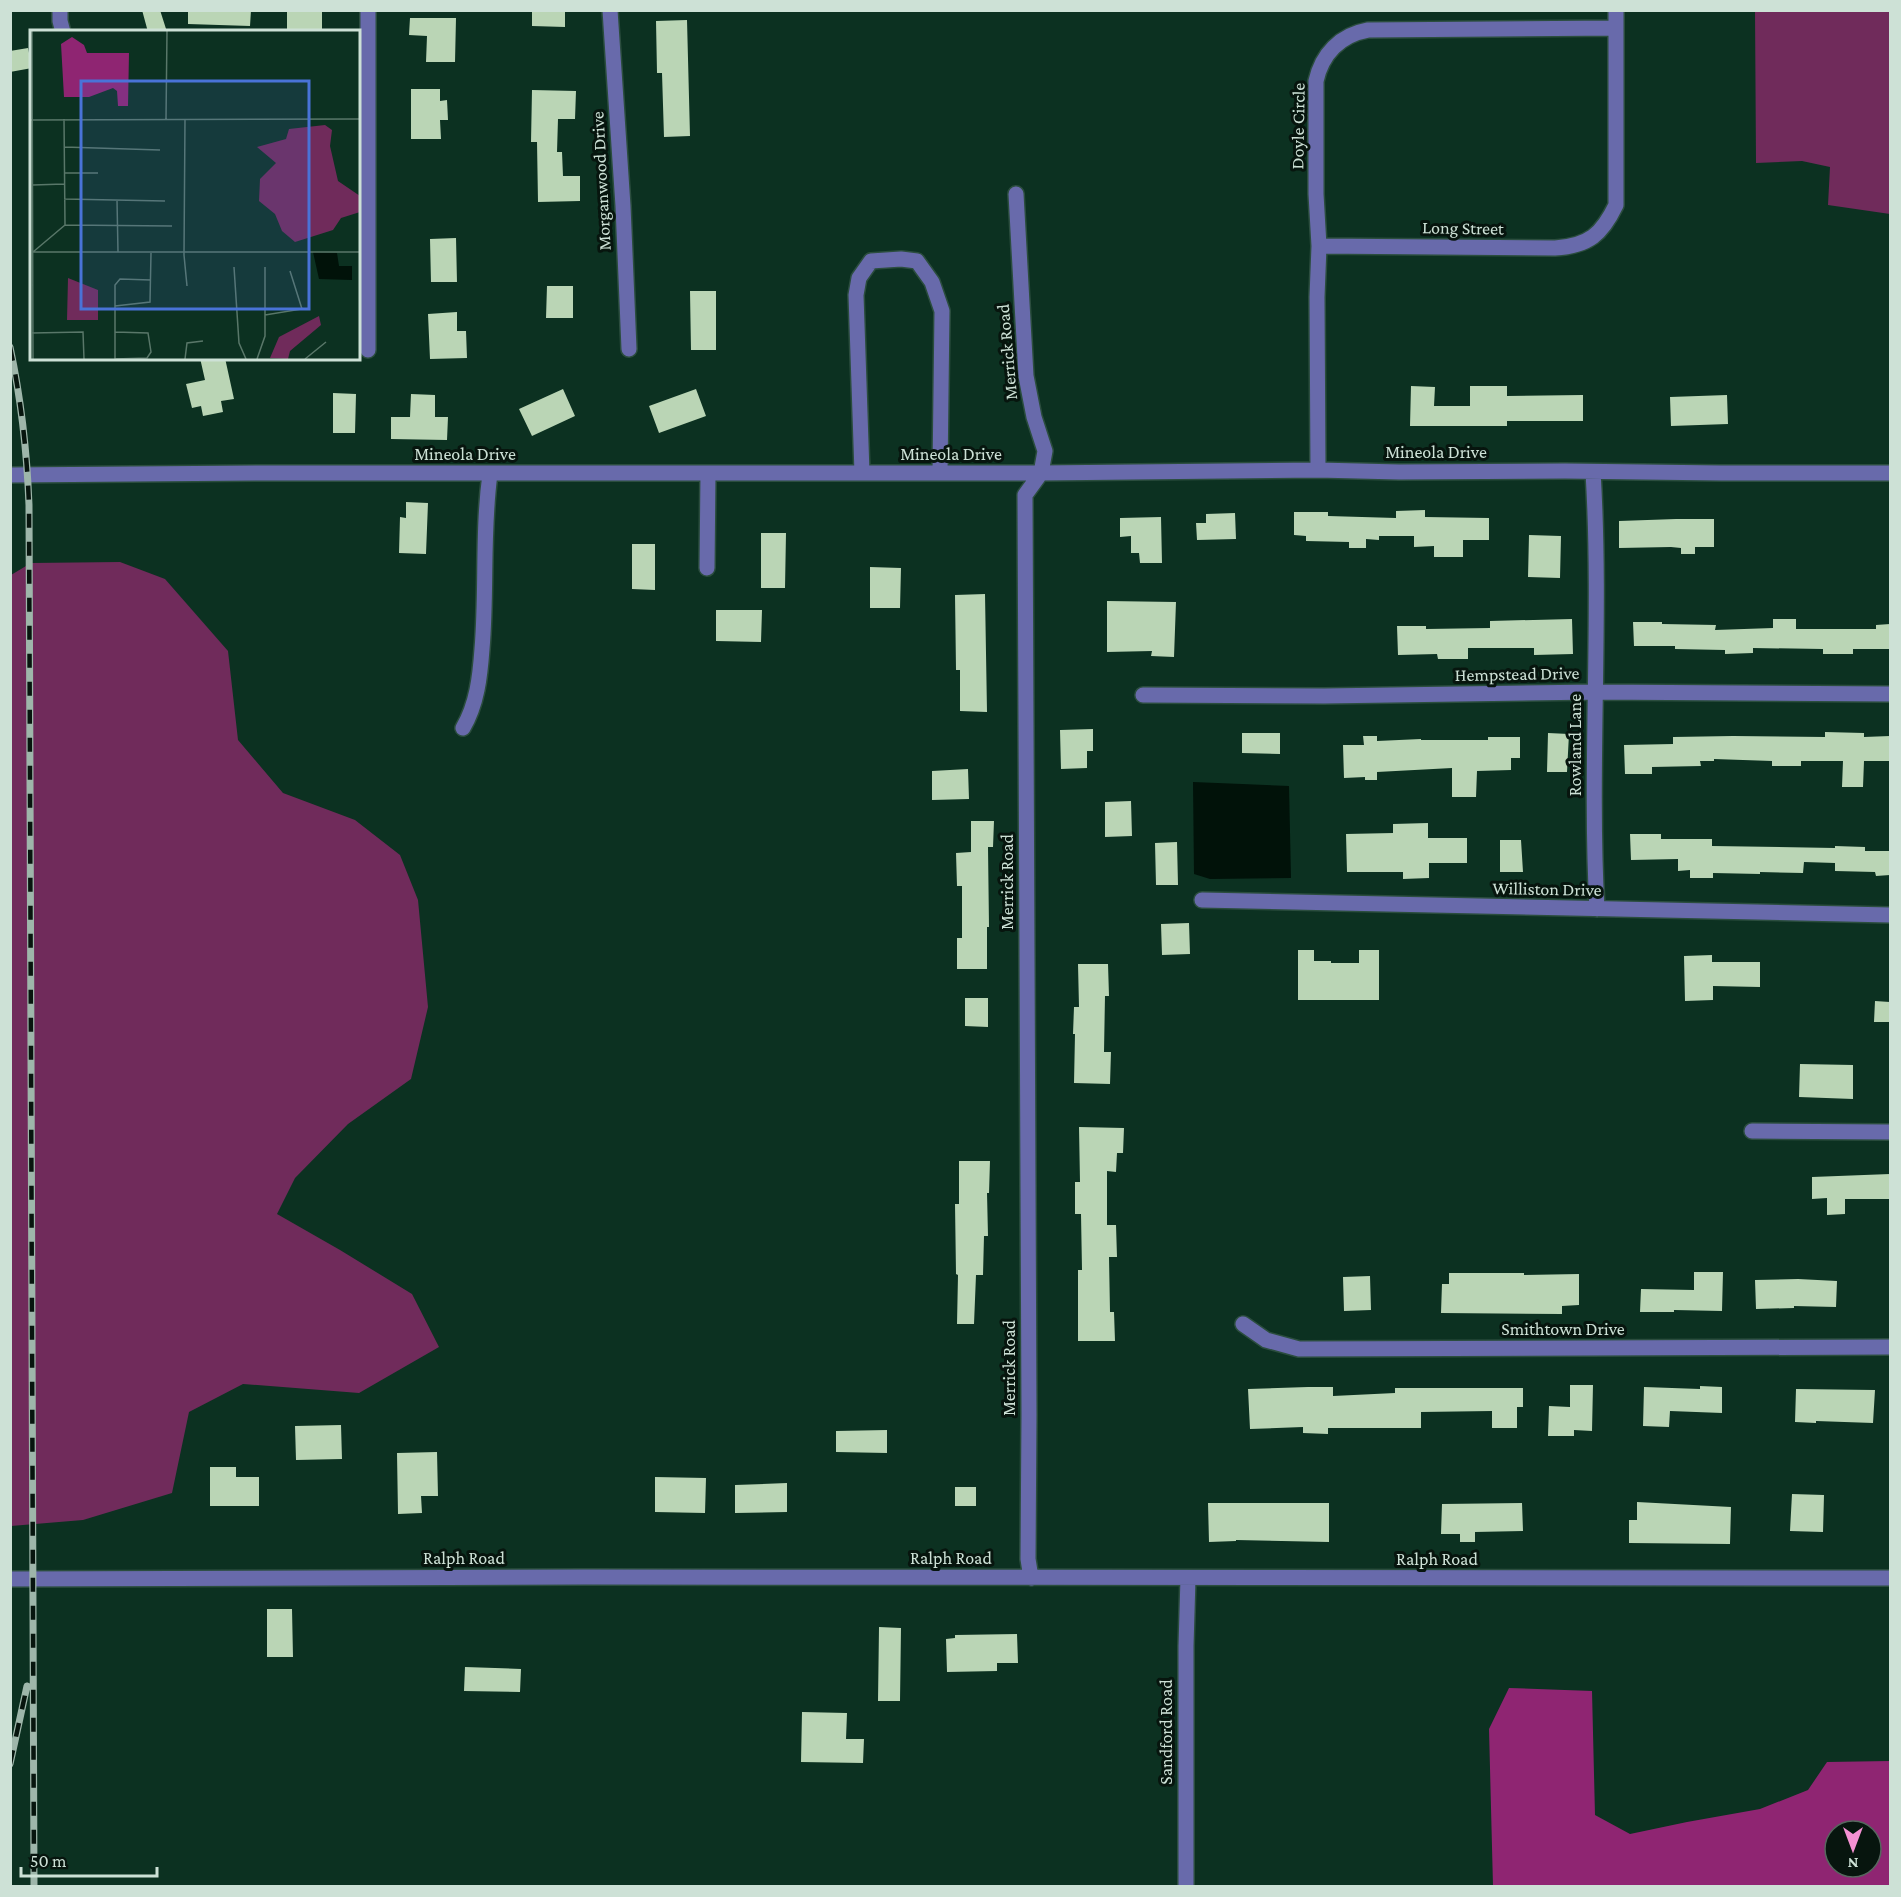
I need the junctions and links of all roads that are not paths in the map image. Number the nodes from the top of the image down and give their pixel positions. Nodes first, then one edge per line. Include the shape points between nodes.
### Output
1 (60, 10) edge
2 (368, 10) edge
3 (610, 10) edge
4 (1616, 10) edge
5 (1616, 28) junction
6 (62, 30) edge
7 (1016, 194) dead end
8 (1319, 246) junction
9 (628, 349) dead end
10 (368, 350) dead end
11 (1318, 470) junction
12 (1593, 472) junction
13 (862, 473) junction
14 (940, 473) junction
15 (1041, 473) junction
16 (1890, 473) edge
17 (490, 474) junction
18 (708, 474) junction
19 (10, 475) edge
20 (708, 568) dead end
21 (1594, 692) junction
22 (1890, 694) edge
23 (1143, 695) dead end
24 (463, 728) dead end
25 (1202, 900) dead end
26 (1597, 909) junction
27 (1890, 915) edge
28 (1752, 1131) dead end
29 (1890, 1132) edge
30 (1243, 1324) dead end
31 (1890, 1347) edge
32 (1031, 1578) junction
33 (1188, 1578) junction
34 (1890, 1578) edge
35 (10, 1579) edge
36 (1186, 1887) edge

1 - 6 street
2 - 10 street
3 - 9 street, Morganwood Drive
4 - 5 street, Long Street
5 - 8 street, Doyle Circle via 1368,30 1334,46 1319,68 1316,81
5 - 8 street, Long Street via 1616,205 1599,233 1588,241 1555,248
7 - 15 street, Merrick Road via 1026,376 1045,452
8 - 11 street
11 - 12 street, Mineola Drive
11 - 15 street, Mineola Drive
12 - 16 street, Mineola Drive
12 - 21 street, Rowland Lane
13 - 14 street, Mineola Drive
13 - 14 street via 856,295 859,278 871,261 901,259 917,261 932,282 942,311
13 - 18 street, Mineola Drive
14 - 15 street, Mineola Drive
15 - 32 street, Merrick Road via 1025,495
17 - 18 street, Mineola Drive
17 - 19 street, Mineola Drive
17 - 24 street via 481,662 475,702
18 - 20 street
21 - 22 street, Hempstead Drive
21 - 23 street, Hempstead Drive
21 - 26 street, Rowland Lane
25 - 26 street, Williston Drive
26 - 27 street, Williston Drive
28 - 29 street
30 - 31 street, Smithtown Drive via 1266,1340 1299,1350
32 - 33 street, Ralph Road
32 - 35 street, Ralph Road
33 - 34 street, Ralph Road
33 - 36 street, Sandford Road

